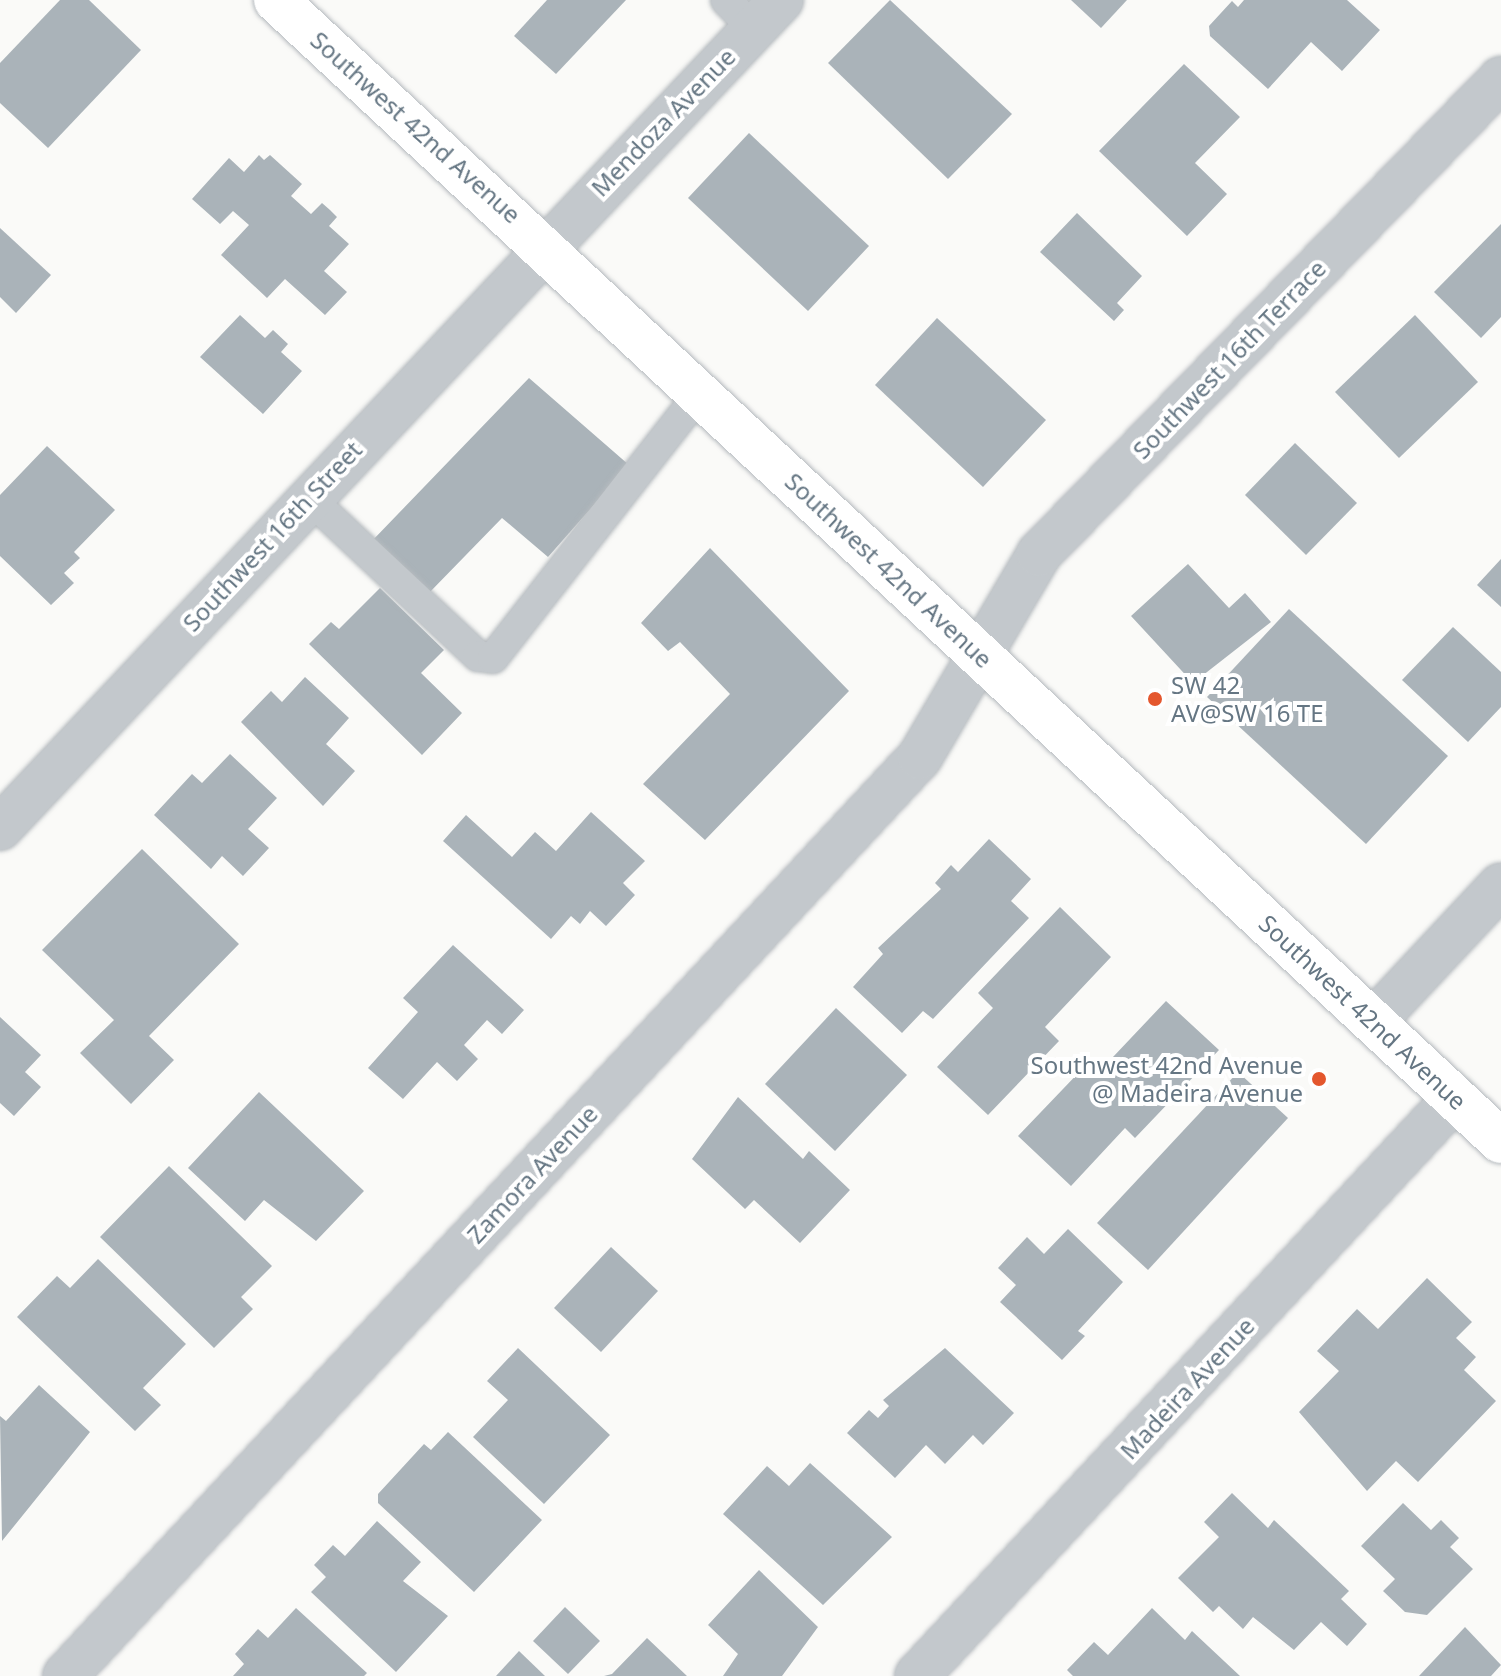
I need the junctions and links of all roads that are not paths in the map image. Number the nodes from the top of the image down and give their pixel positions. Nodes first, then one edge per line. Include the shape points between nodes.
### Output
1 (276, 0) edge
2 (753, 9) edge
3 (1501, 79) edge
4 (545, 246) junction
5 (701, 392) junction
6 (308, 497) junction
7 (979, 656) junction
8 (0, 828) edge
9 (1501, 885) edge
10 (1373, 1022) junction
11 (1455, 1098) junction
12 (1501, 1141) edge
13 (65, 1676) edge
14 (917, 1676) edge

1 - 4 main road, Southwest 42nd Avenue
2 - 4 street, Mendoza Avenue
3 - 7 street, Southwest 16th Terrace via 1039,554
4 - 5 main road, Southwest 42nd Avenue
4 - 6 street, Southwest 16th Street
5 - 6 lane via 650,466 493,658 478,656
5 - 7 main road, Southwest 42nd Avenue
6 - 8 street, Southwest 16th Street
7 - 10 main road, Southwest 42nd Avenue
7 - 13 street, Zamora Avenue via 920,757
9 - 10 street
10 - 11 main road, Southwest 42nd Avenue
11 - 12 main road, Southwest 42nd Avenue
11 - 14 street, Madeira Avenue

